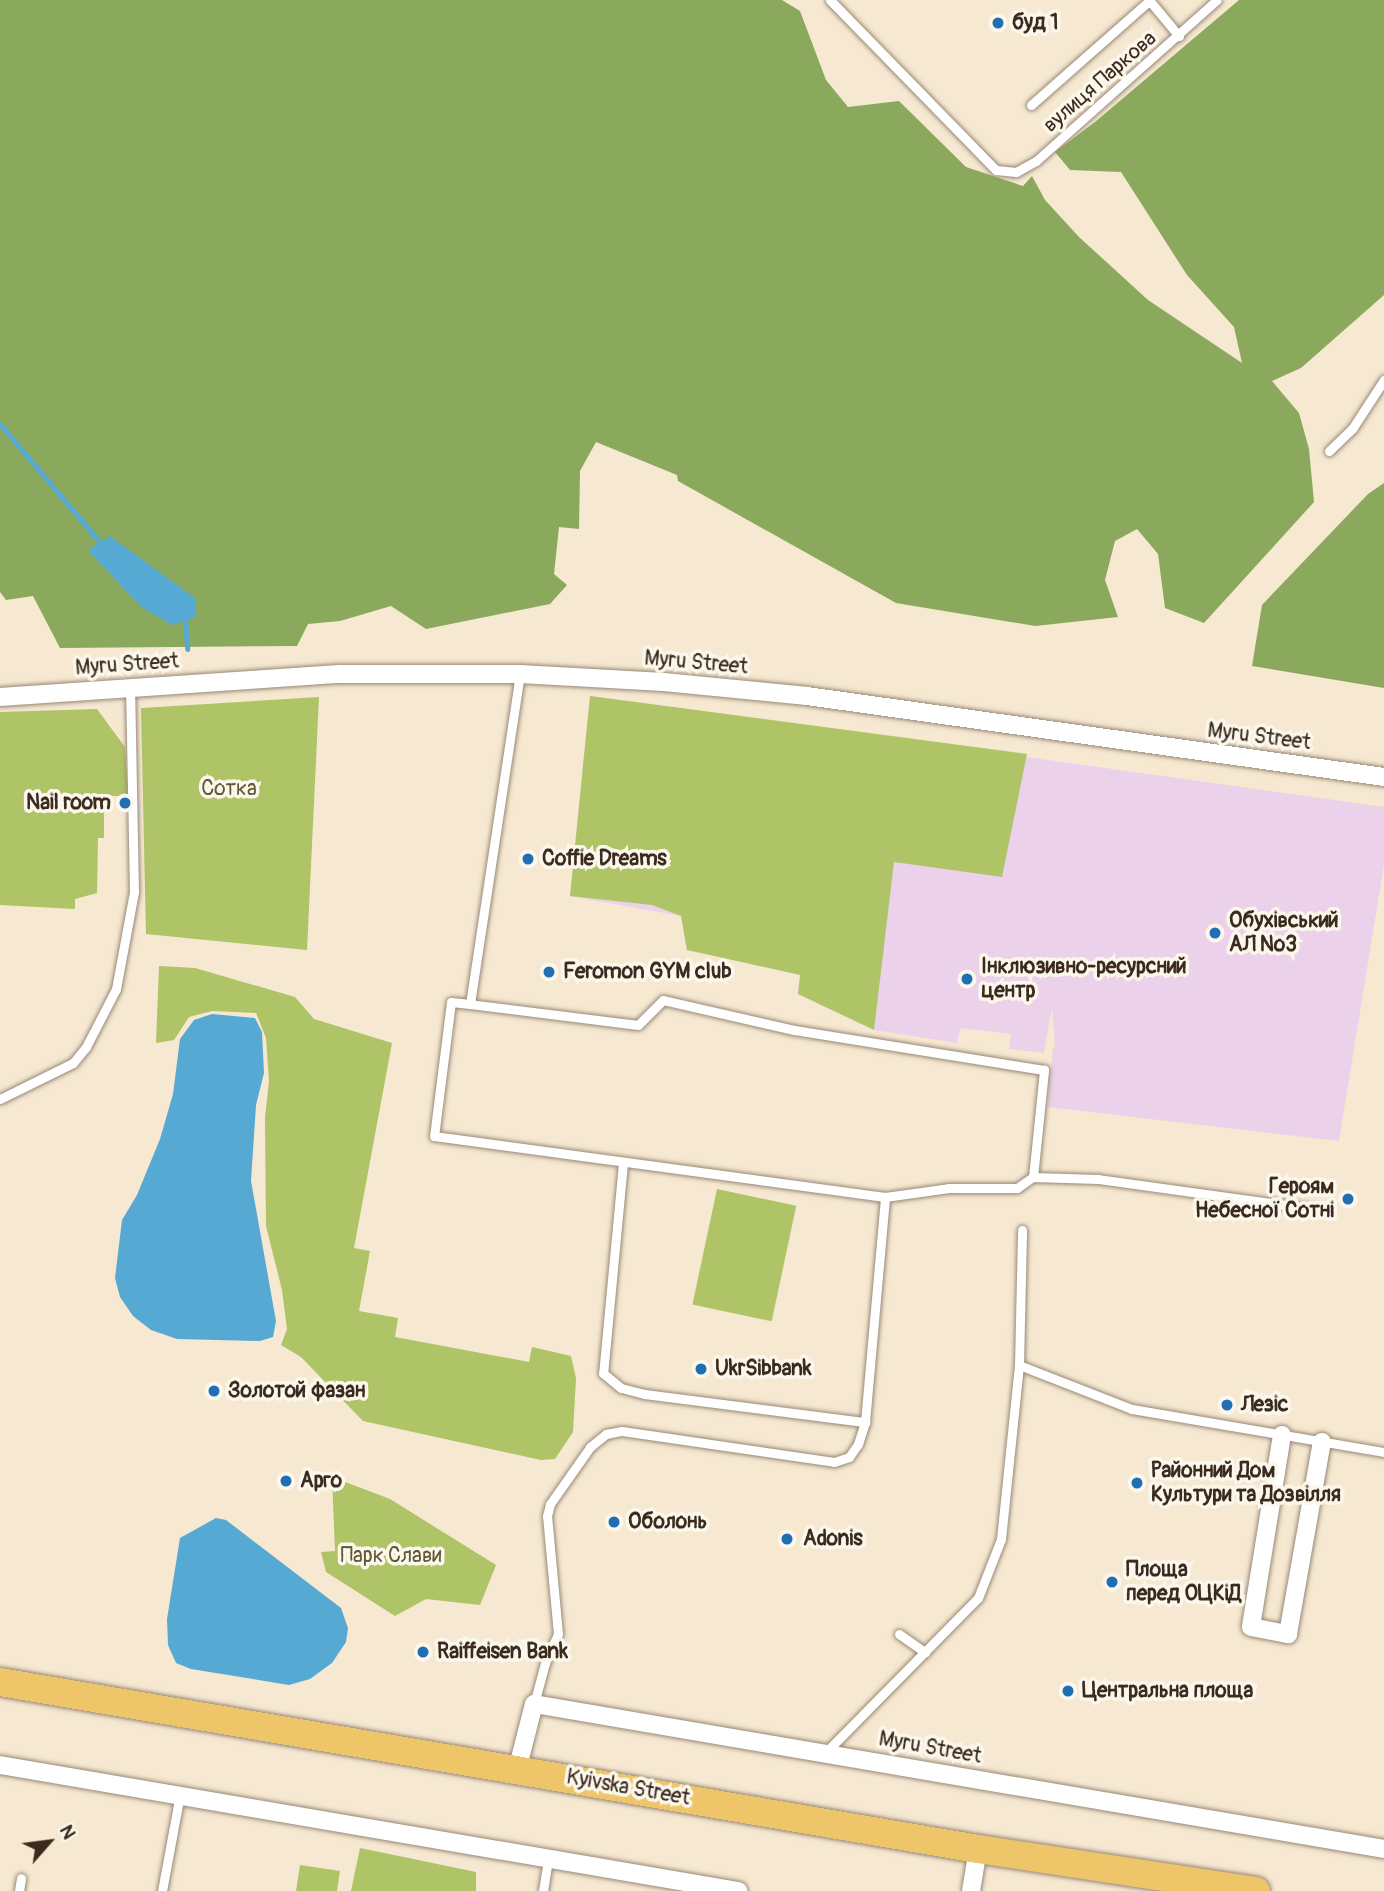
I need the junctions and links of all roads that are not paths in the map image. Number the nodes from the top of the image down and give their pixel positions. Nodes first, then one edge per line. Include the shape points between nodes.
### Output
1 (830, 0) edge
2 (1149, 0) edge
3 (1216, 0) edge
4 (1179, 36) junction
5 (1031, 105) dead end
6 (1384, 380) edge
7 (1329, 451) dead end
8 (520, 674) junction
9 (131, 687) junction
10 (0, 697) edge
11 (1384, 776) edge
12 (470, 1004) junction
13 (0, 1099) edge
14 (623, 1163) junction
15 (1033, 1177) junction
16 (885, 1197) junction
17 (1313, 1209) dead end
18 (1022, 1230) dead end
19 (1018, 1365) junction
20 (864, 1422) junction
21 (1282, 1435) junction
22 (1322, 1442) junction
23 (1384, 1452) edge
24 (899, 1634) dead end
25 (925, 1652) junction
26 (0, 1682) edge
27 (534, 1704) junction
28 (825, 1753) junction
29 (0, 1765) edge
30 (517, 1769) junction
31 (180, 1794) junction
32 (978, 1849) junction
33 (1384, 1849) edge
34 (548, 1858) junction
35 (21, 1878) dead end
36 (19, 1891) edge
37 (162, 1891) edge
38 (543, 1891) edge
39 (738, 1891) edge
40 (971, 1891) edge
41 (1256, 1891) edge

1 - 4 lane, вулиця Паркова via 996,170 1016,172 1036,161
2 - 4 lane
2 - 5 lane
3 - 4 lane, вулиця Паркова
6 - 7 lane via 1352,429
8 - 9 street, Myru Street via 339,674
8 - 11 street, Myru Street via 807,696
8 - 12 lane
9 - 10 street, Myru Street
9 - 13 lane via 134,892 116,989 73,1063
12 - 14 lane via 451,1002 434,1136
12 - 15 lane via 638,1025 663,1000 794,1030 1044,1070
14 - 16 lane
14 - 20 lane via 603,1373 621,1388 645,1394
15 - 16 lane via 1017,1188 949,1188
15 - 17 lane via 1098,1180
16 - 20 lane
18 - 19 lane
19 - 21 lane via 1132,1409
19 - 25 lane via 1001,1539 978,1598
20 - 27 lane via 849,1457 834,1462 622,1431 606,1434 590,1447 550,1504 558,1634
21 - 22 lane
21 - 22 street via 1251,1627 1288,1634
22 - 23 lane
24 - 25 lane
25 - 28 lane
26 - 30 main road, Kyivska Street
27 - 28 street, Myru Street
27 - 30 street
28 - 33 street, Myru Street
29 - 31 street
30 - 32 main road, Kyivska Street
31 - 34 street
31 - 37 lane
32 - 40 street
32 - 41 main road, Kyivska Street
34 - 38 lane
34 - 39 street
35 - 36 lane

